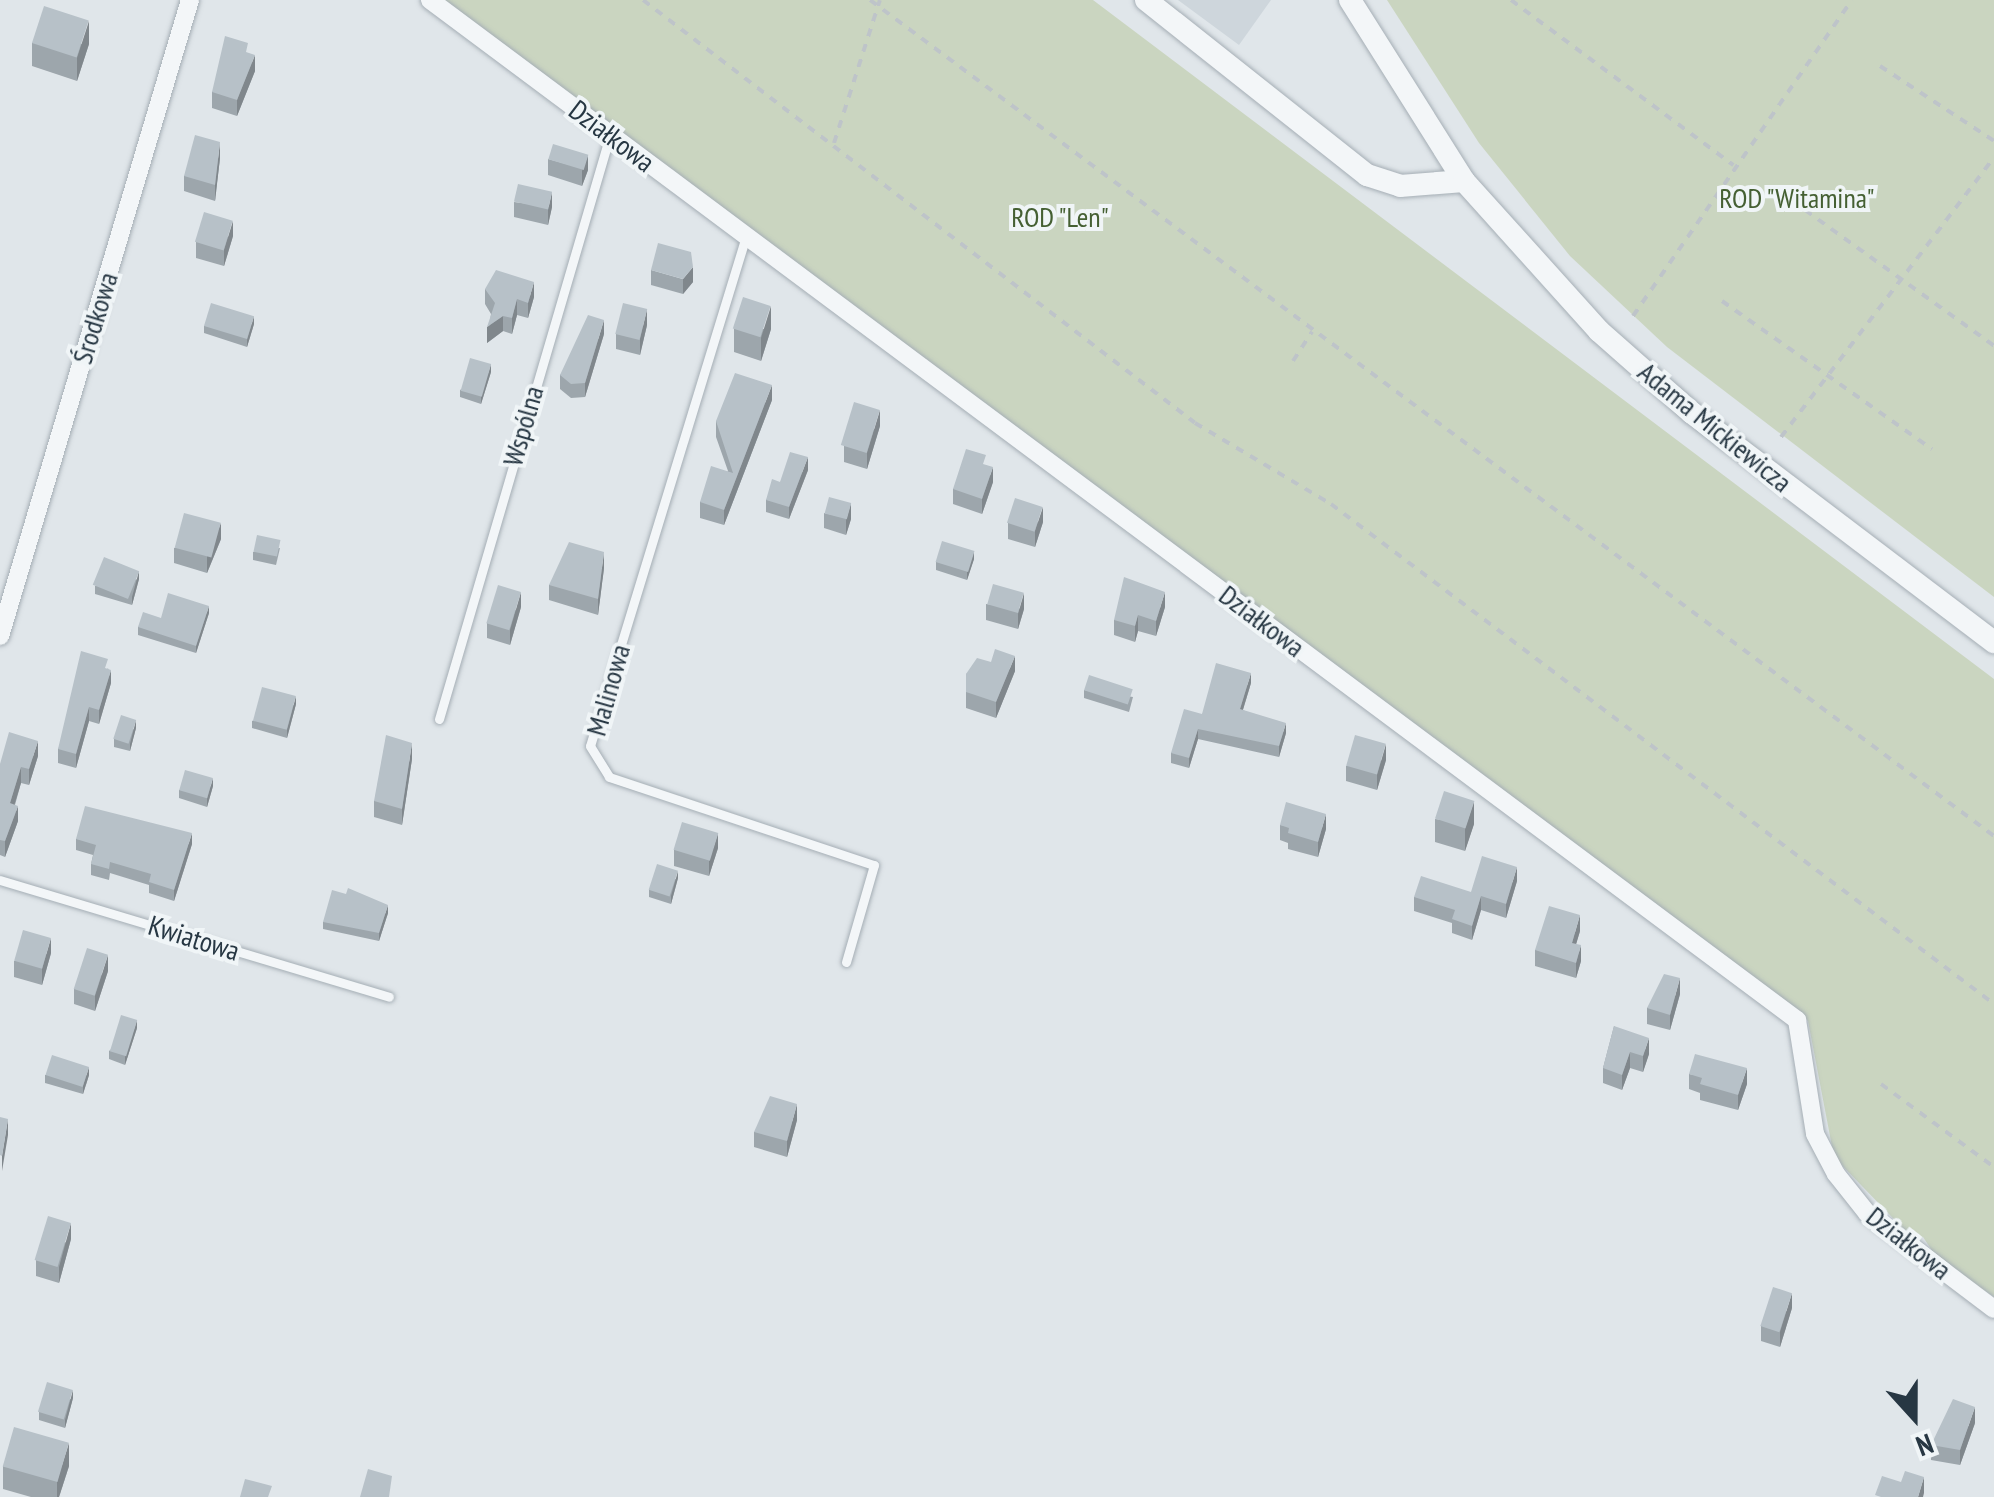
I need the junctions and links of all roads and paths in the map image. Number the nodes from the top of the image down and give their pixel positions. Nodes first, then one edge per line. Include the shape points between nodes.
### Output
1 (190, 0) edge
2 (430, 0) edge
3 (643, 0) edge
4 (870, 0) edge
5 (1146, 0) edge
6 (1350, 0) edge
7 (1512, 0) edge
8 (1852, 0) edge
9 (879, 3) edge
10 (1880, 66) dead end
11 (610, 134) junction
12 (1994, 141) edge
13 (833, 144) junction
14 (1994, 157) edge
15 (1734, 165) junction
16 (1464, 181) junction
17 (1805, 210) dead end
18 (746, 236) junction
19 (1902, 280) junction
20 (1722, 301) dead end
21 (1633, 316) dead end
22 (1312, 332) junction
23 (1994, 346) edge
24 (1293, 362) dead end
25 (1829, 376) junction
26 (1781, 437) dead end
27 (1932, 449) dead end
28 (1, 629) edge
29 (1994, 642) edge
30 (438, 719) dead end
31 (1994, 836) edge
32 (0, 880) edge
33 (846, 962) dead end
34 (389, 997) dead end
35 (1994, 1004) edge
36 (1881, 1084) dead end
37 (1994, 1167) edge
38 (1994, 1309) edge

1 - 28 street, Środkowa
2 - 11 street, Działkowa
3 - 13 path
4 - 9 path
5 - 16 street via 1367,174 1400,186
6 - 16 street, Adama Mickiewicza
7 - 15 path
8 - 15 path
9 - 13 path
9 - 22 path
10 - 12 path
11 - 18 street, Działkowa
11 - 30 lane, Wspólna
13 - 35 path via 1195,424 1331,504
14 - 19 path
15 - 21 path
16 - 29 street, Adama Mickiewicza via 1540,273 1653,380
17 - 19 path
18 - 33 lane, Malinowa via 590,746 609,777 874,865
18 - 38 street, Działkowa via 1797,1020 1816,1134 1836,1174 1867,1213
19 - 23 path
19 - 25 path
20 - 25 path
22 - 24 path
22 - 31 path
25 - 26 path
25 - 27 path
32 - 34 lane, Kwiatowa
36 - 37 path

